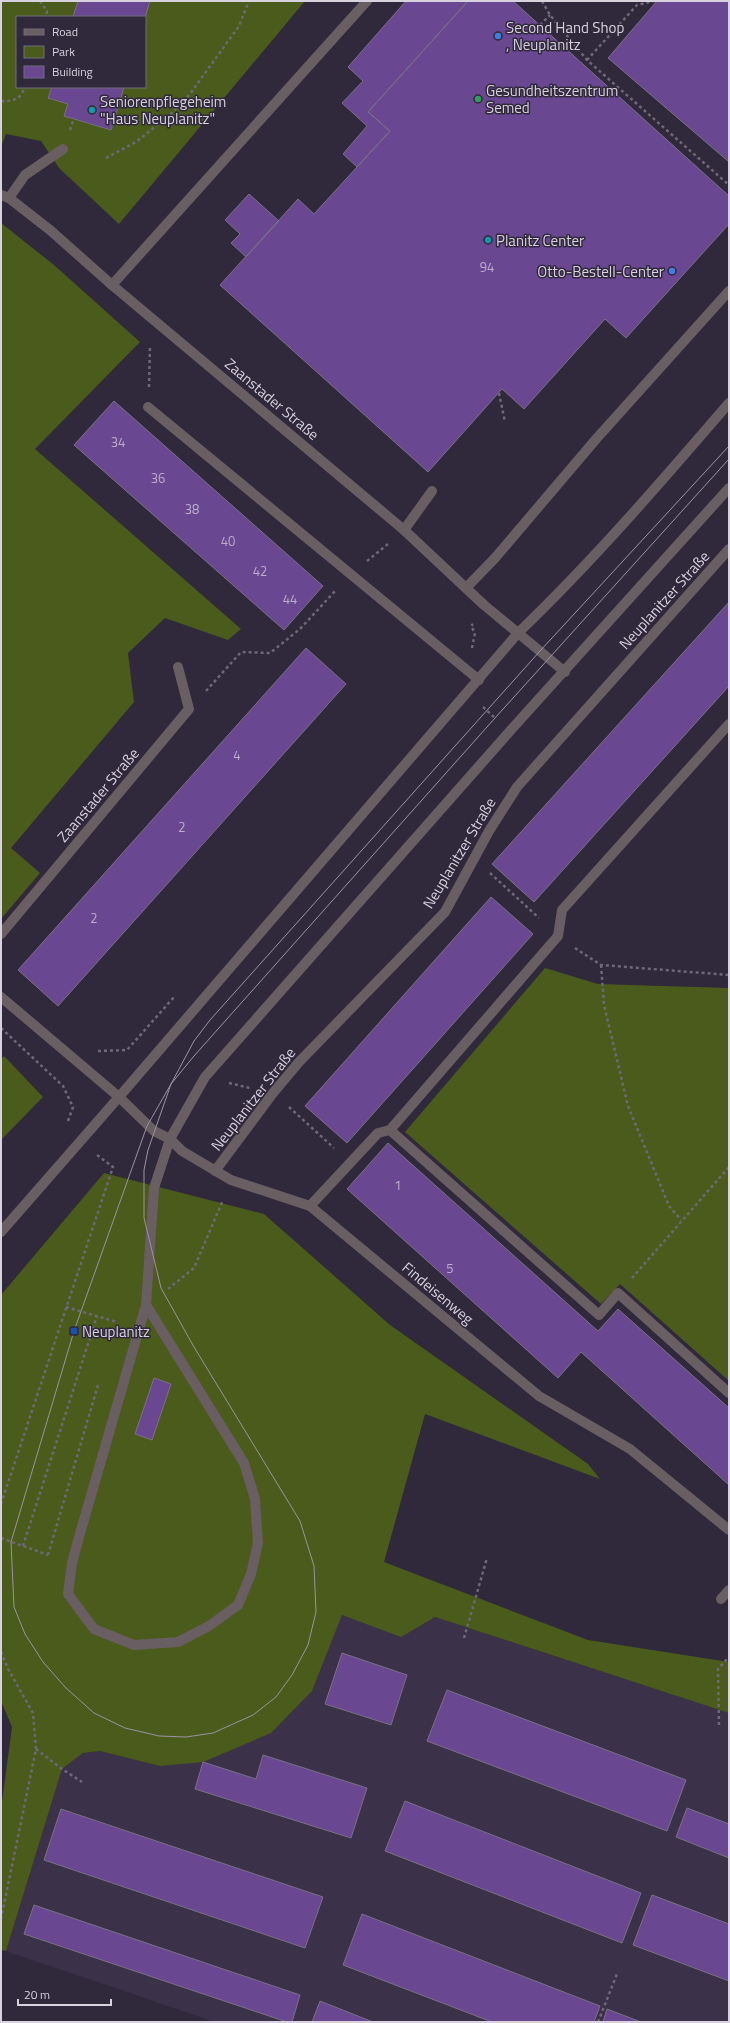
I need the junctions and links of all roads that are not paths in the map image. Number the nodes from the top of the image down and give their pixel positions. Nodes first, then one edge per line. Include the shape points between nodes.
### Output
1 (367, 1) edge
2 (63, 149) dead end
3 (5, 197) edge
4 (112, 285) junction
5 (729, 291) edge
6 (729, 403) edge
7 (148, 407) dead end
8 (729, 488) edge
9 (432, 491) dead end
10 (404, 530) junction
11 (729, 550) edge
12 (466, 588) junction
13 (518, 633) junction
14 (178, 667) dead end
15 (565, 672) junction
16 (479, 680) junction
17 (729, 724) edge
18 (1, 934) edge
19 (1, 997) edge
20 (119, 1098) junction
21 (390, 1130) junction
22 (170, 1139) junction
23 (215, 1171) junction
24 (310, 1206) junction
25 (1, 1232) edge
26 (146, 1305) junction
27 (729, 1393) edge
28 (729, 1530) edge
29 (729, 1590) edge
30 (721, 1599) dead end

1 - 4 street
2 - 3 street via 25,175
3 - 4 street, Zaanstader Straße via 50,230
4 - 10 street, Zaanstader Straße
5 - 12 street
6 - 13 street via 569,584
7 - 16 street
8 - 15 street, Neuplanitzer Straße
9 - 10 street
10 - 12 street, Zaanstader Straße
11 - 23 street, Neuplanitzer Straße via 517,787 489,831 445,912 300,1062
12 - 13 street, Zaanstader Straße
13 - 15 street
13 - 16 street
14 - 18 street, Zaanstader Straße via 189,709
15 - 22 street, Neuplanitzer Straße via 205,1077
16 - 20 street
17 - 21 street via 562,910 558,936
19 - 20 street
20 - 22 street, Findeisenweg via 147,1126
20 - 25 street
21 - 24 street via 378,1133
21 - 27 street via 599,1315 618,1293
22 - 23 street, Findeisenweg via 182,1151
22 - 26 street, Neuplanitzer Straße via 154,1188
23 - 24 street, Findeisenweg via 231,1180
24 - 28 street, Findeisenweg via 539,1396 630,1449
26 - 26 street, Neuplanitzer Straße via 244,1463 255,1499 258,1543 251,1574 238,1605 209,1626 178,1642 134,1646 94,1628 68,1594 72,1563
29 - 30 street

